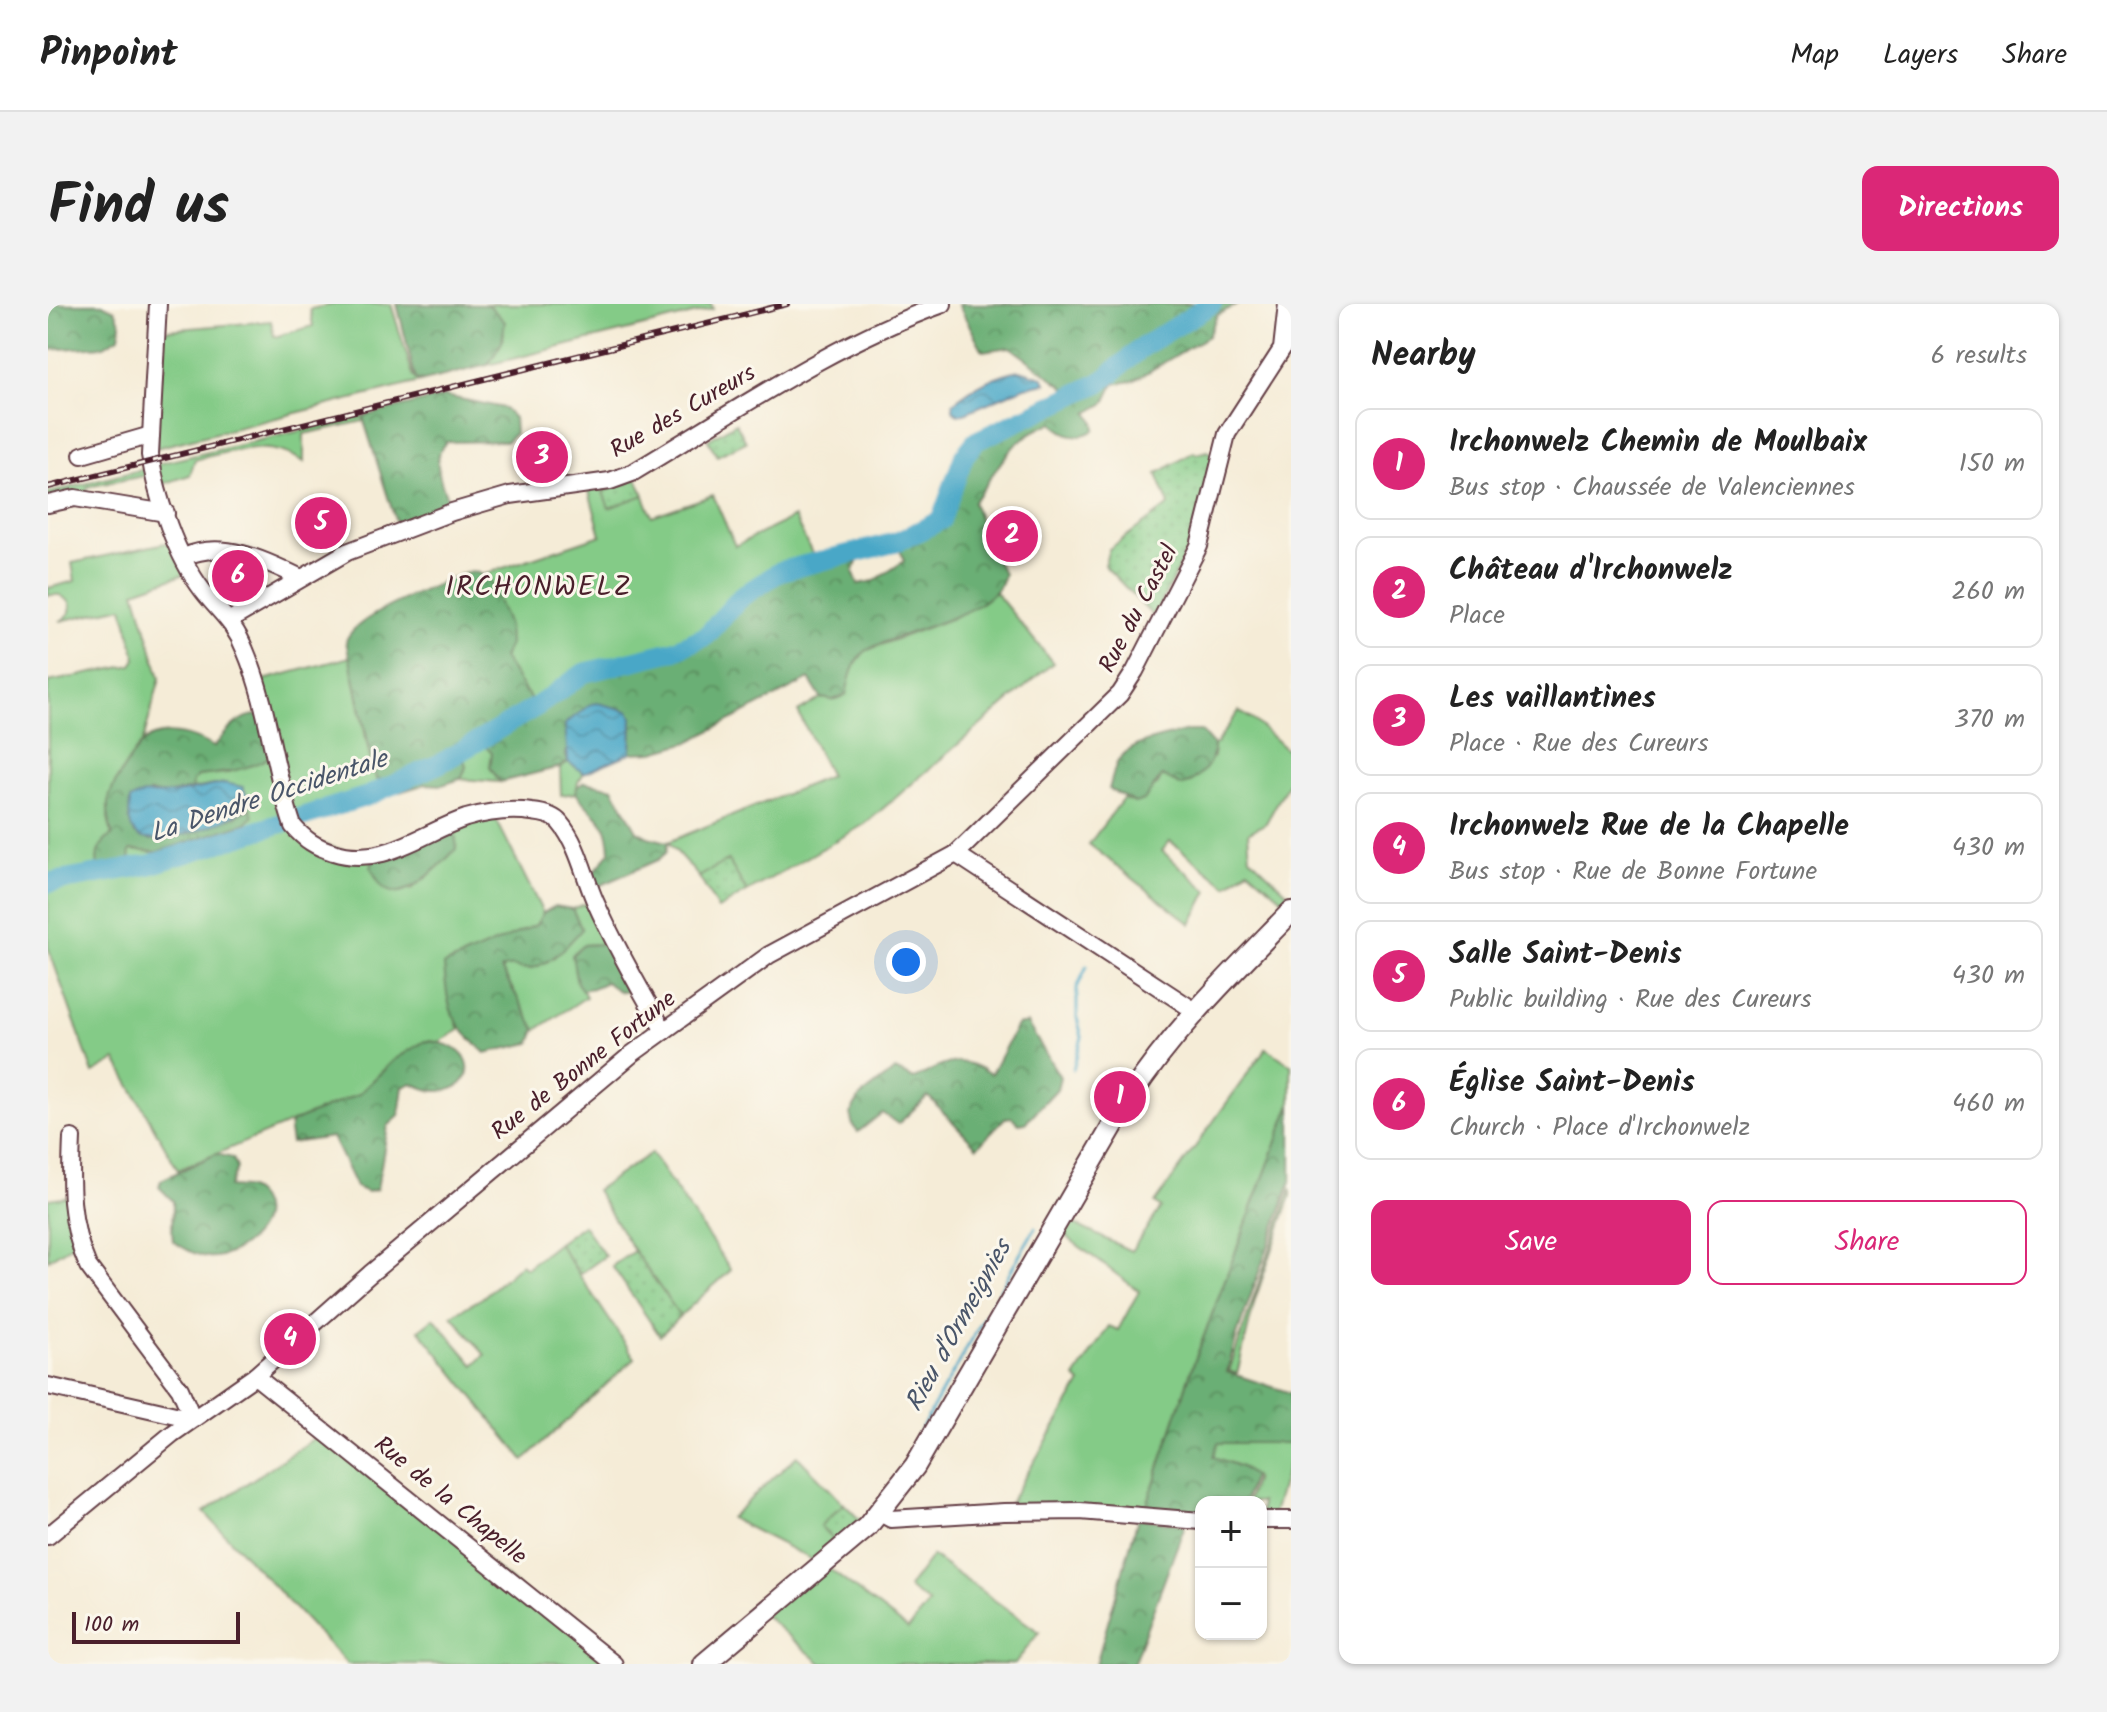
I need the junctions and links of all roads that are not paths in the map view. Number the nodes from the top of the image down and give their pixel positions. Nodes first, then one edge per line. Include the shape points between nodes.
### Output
1 (158, 304) edge
2 (943, 304) edge
3 (1287, 304) edge
4 (1286, 354) edge
5 (151, 435) junction
6 (82, 455) dead end
7 (48, 504) edge
8 (166, 513) junction
9 (184, 557) junction
10 (301, 578) junction
11 (230, 620) junction
12 (956, 854) junction
13 (1291, 912) edge
14 (1195, 1011) junction
15 (664, 1031) junction
16 (72, 1138) dead end
17 (255, 1376) junction
18 (48, 1386) edge
19 (193, 1419) junction
20 (880, 1513) junction
21 (1267, 1520) edge
22 (1291, 1520) edge
23 (1195, 1521) edge
24 (48, 1536) edge
25 (614, 1664) edge
26 (704, 1664) edge

1 - 5 street
2 - 10 street, Rue des Cureurs via 830,355 632,473 510,495 452,512 347,552
3 - 4 street
4 - 12 street, Rue du Castel via 1227,434 1199,546 1120,694
5 - 6 street
5 - 8 street via 151,461
7 - 8 street via 75,498
8 - 9 street
9 - 10 street via 237,552
9 - 11 street via 203,591
10 - 11 street, Rue des Cureurs
11 - 15 street via 256,682 291,819 309,842 345,856 368,857 486,813 523,811 555,818
12 - 14 street
12 - 15 street, Rue de Bonne Fortune via 769,955
13 - 14 main road
14 - 20 main road via 1129,1098 915,1466
15 - 17 street, Rue de Bonne Fortune via 588,1089
16 - 19 street via 70,1196 88,1266 180,1389
17 - 19 street, Rue de Bonne Fortune
17 - 25 street, Rue de la Chapelle
18 - 19 street
19 - 24 street, Rue de Bonne Fortune
20 - 23 street via 891,1519 1080,1511
20 - 26 main road
21 - 22 street

